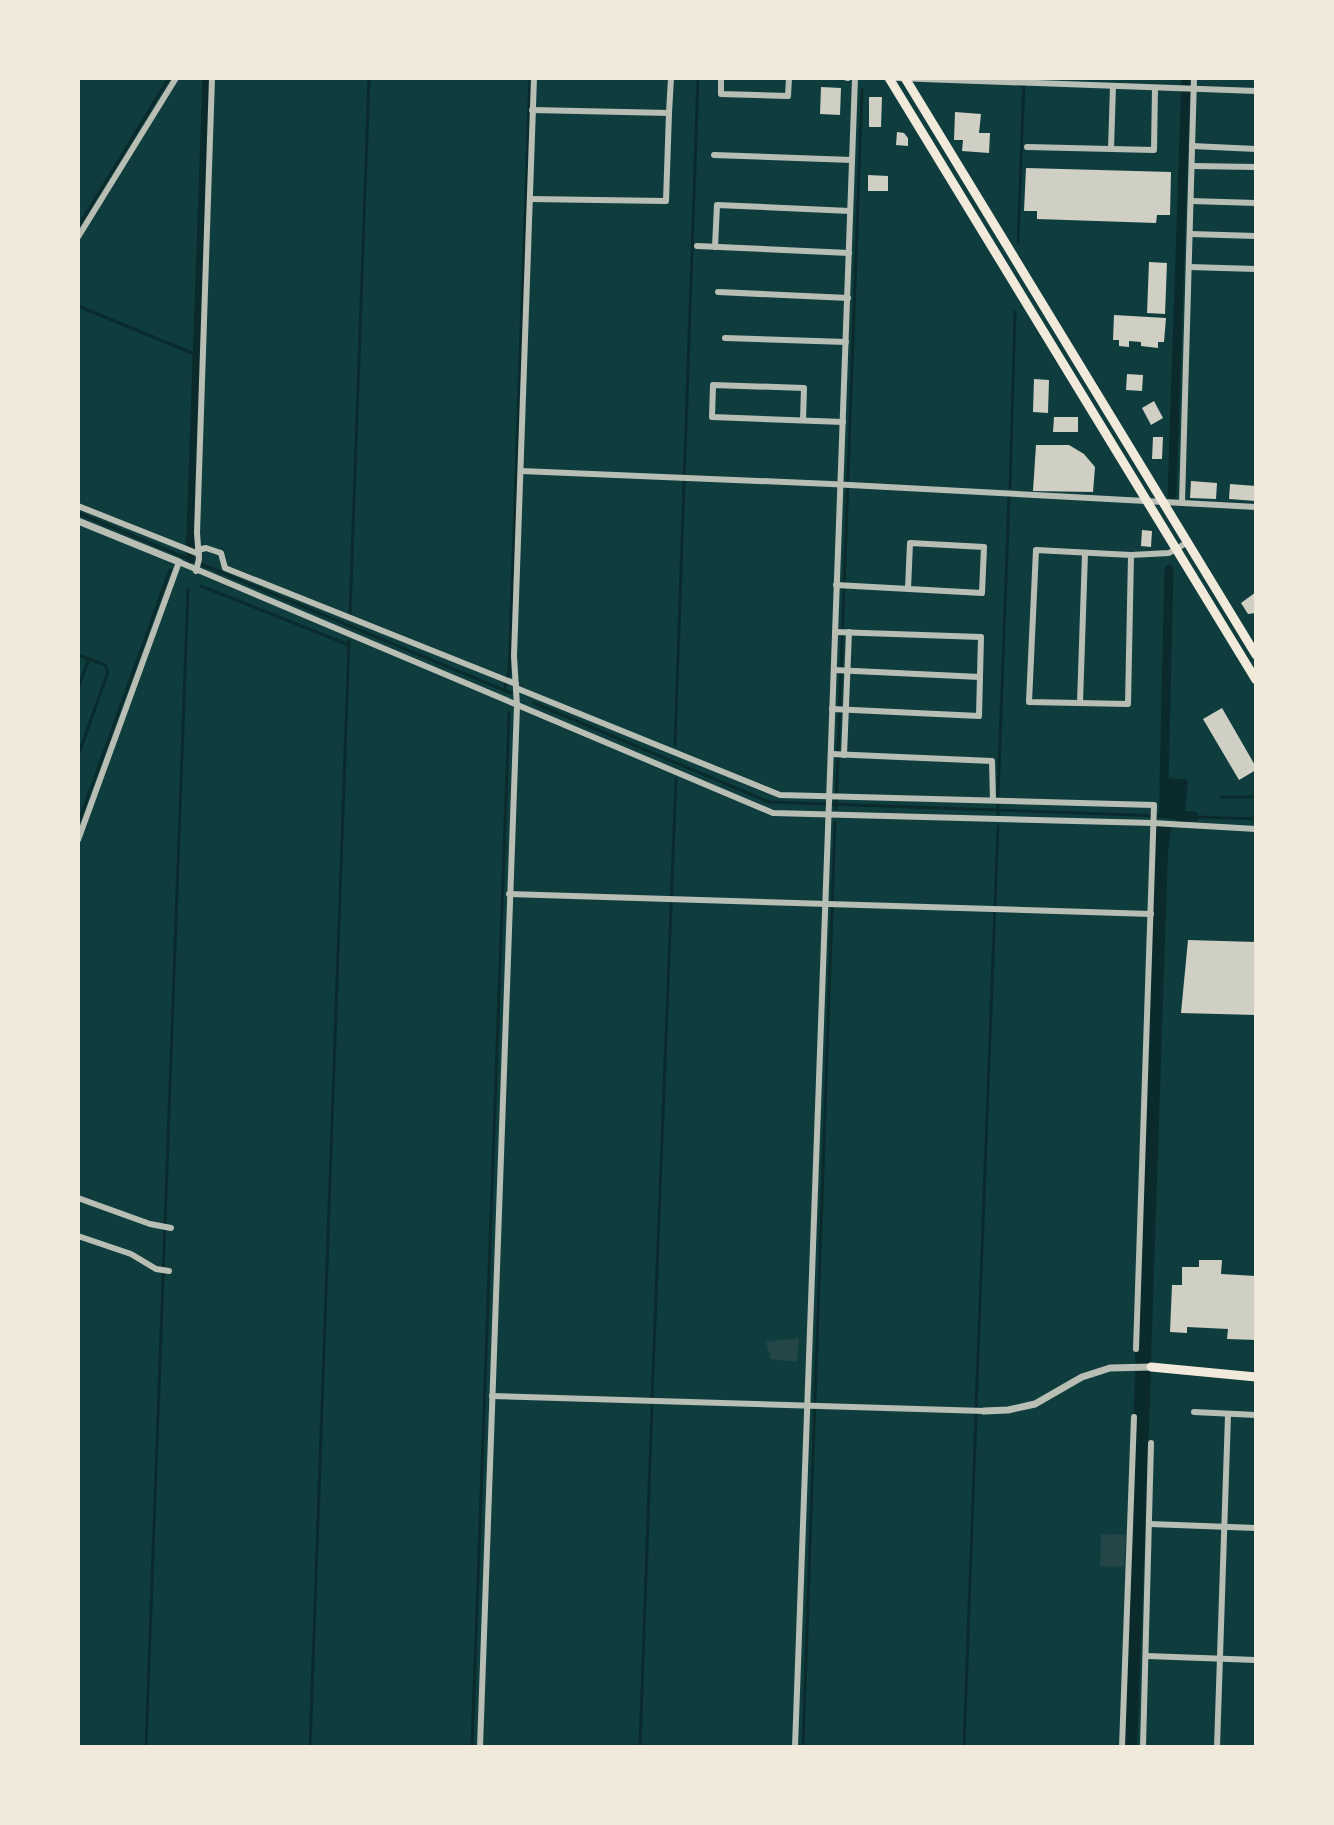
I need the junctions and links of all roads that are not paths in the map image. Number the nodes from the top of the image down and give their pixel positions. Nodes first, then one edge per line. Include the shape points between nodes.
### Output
1 (176, 78) edge
2 (212, 78) edge
3 (534, 78) edge
4 (671, 78) edge
5 (721, 78) edge
6 (789, 78) edge
7 (855, 78) edge
8 (889, 78) edge
9 (896, 78) edge
10 (905, 78) edge
11 (1194, 78) edge
12 (1088, 82) edge
13 (1113, 86) junction
14 (1155, 88) junction
15 (1188, 89) junction
16 (1256, 91) edge
17 (532, 110) junction
18 (669, 113) junction
19 (1192, 146) junction
20 (1027, 147) dead end
21 (1111, 149) junction
22 (1256, 149) edge
23 (714, 155) dead end
24 (852, 160) junction
25 (1192, 166) junction
26 (1256, 167) edge
27 (530, 199) junction
28 (1191, 201) junction
29 (1256, 203) edge
30 (850, 211) junction
31 (1190, 234) junction
32 (1256, 236) edge
33 (78, 237) edge
34 (697, 246) dead end
35 (715, 247) junction
36 (849, 253) junction
37 (1189, 267) junction
38 (1256, 269) edge
39 (718, 292) dead end
40 (848, 298) junction
41 (725, 338) dead end
42 (846, 342) junction
43 (803, 420) junction
44 (843, 422) junction
45 (521, 471) junction
46 (845, 486) junction
47 (1145, 500) junction
48 (1163, 502) junction
49 (1182, 503) junction
50 (78, 506) edge
51 (1256, 507) edge
52 (78, 521) edge
53 (1188, 542) junction
54 (1176, 549) junction
55 (1085, 553) junction
56 (1131, 555) junction
57 (195, 558) junction
58 (179, 562) junction
59 (841, 585) junction
60 (908, 589) junction
61 (358, 630) junction
62 (842, 632) junction
63 (1256, 655) edge
64 (841, 671) junction
65 (980, 677) junction
66 (1256, 680) edge
67 (511, 684) junction
68 (1080, 703) junction
69 (517, 706) junction
70 (839, 710) junction
71 (838, 754) junction
72 (833, 796) junction
73 (993, 800) junction
74 (829, 811) junction
75 (1153, 822) junction
76 (1256, 829) edge
77 (78, 840) edge
78 (509, 894) junction
79 (830, 904) junction
80 (1151, 914) junction
81 (78, 1198) edge
82 (171, 1228) dead end
83 (78, 1236) edge
84 (169, 1271) dead end
85 (1136, 1349) dead end
86 (1151, 1367) joint
87 (1256, 1377) edge
88 (492, 1396) junction
89 (812, 1407) junction
90 (984, 1411) joint
91 (1194, 1412) dead end
92 (1228, 1415) junction
93 (1256, 1415) edge
94 (1134, 1417) dead end
95 (1151, 1443) dead end
96 (1150, 1524) junction
97 (1224, 1527) junction
98 (1256, 1528) edge
99 (1147, 1656) junction
100 (1219, 1660) junction
101 (1256, 1660) edge
102 (480, 1747) edge
103 (795, 1747) edge
104 (1122, 1747) edge
105 (1143, 1747) edge
106 (1217, 1747) edge

1 - 33 street
2 - 57 street
3 - 17 street
4 - 18 street
5 - 6 street via 721,94 788,96
7 - 24 street
8 - 47 highway
9 - 10 street
10 - 12 street
10 - 48 highway
11 - 15 street
12 - 13 street
13 - 14 street
13 - 21 street
14 - 15 street
14 - 21 street via 1154,150
15 - 16 street
15 - 19 street
17 - 18 street
17 - 27 street
18 - 27 street via 666,201
19 - 22 street
19 - 25 street
20 - 21 street
23 - 24 street
24 - 30 street
25 - 26 street
25 - 28 street
27 - 45 street
28 - 29 street
28 - 31 street
30 - 35 street via 717,205
30 - 36 street
31 - 32 street
31 - 37 street
34 - 35 street
35 - 36 street
36 - 40 street
37 - 38 street
37 - 49 street
39 - 40 street
40 - 42 street
41 - 42 street
42 - 44 street
43 - 43 street via 804,388 713,385 712,417
43 - 44 street
44 - 46 street
45 - 46 street
45 - 67 street
46 - 47 street
46 - 59 street
47 - 48 street
47 - 54 highway
48 - 49 street
48 - 53 highway
49 - 51 street
50 - 57 street
52 - 58 street
53 - 54 street
53 - 63 highway
54 - 56 street
54 - 66 highway
55 - 56 street
55 - 68 street
55 - 68 street via 1036,550 1029,702
56 - 68 street via 1128,704
57 - 58 street
57 - 61 street
57 - 61 street via 206,548 221,553 225,568
58 - 77 street
59 - 60 street
59 - 62 street
60 - 60 street via 982,593 984,547 910,543
61 - 67 street
61 - 69 street
62 - 64 street
62 - 64 street
62 - 65 street via 981,637
64 - 65 street
64 - 70 street
64 - 70 street
65 - 70 street via 979,716
67 - 69 street
67 - 72 street via 768,791
69 - 74 street via 767,811
69 - 78 street
70 - 71 street
70 - 71 street
71 - 72 street
71 - 73 street via 992,761
72 - 73 street
72 - 74 street
73 - 75 street via 1154,805
74 - 75 street
74 - 79 street
75 - 76 street
75 - 80 street
78 - 79 street
78 - 88 street
79 - 80 street
79 - 89 street
80 - 85 street
81 - 82 street
83 - 84 street
86 - 87 highway
86 - 90 street via 1110,1368 1082,1377 1035,1404
88 - 89 street
88 - 102 street
89 - 90 street
89 - 103 street
91 - 92 street
92 - 93 street
92 - 97 street
94 - 104 street
95 - 96 street
96 - 97 street
96 - 99 street
97 - 98 street
97 - 100 street
99 - 100 street
99 - 105 street
100 - 101 street
100 - 106 street

